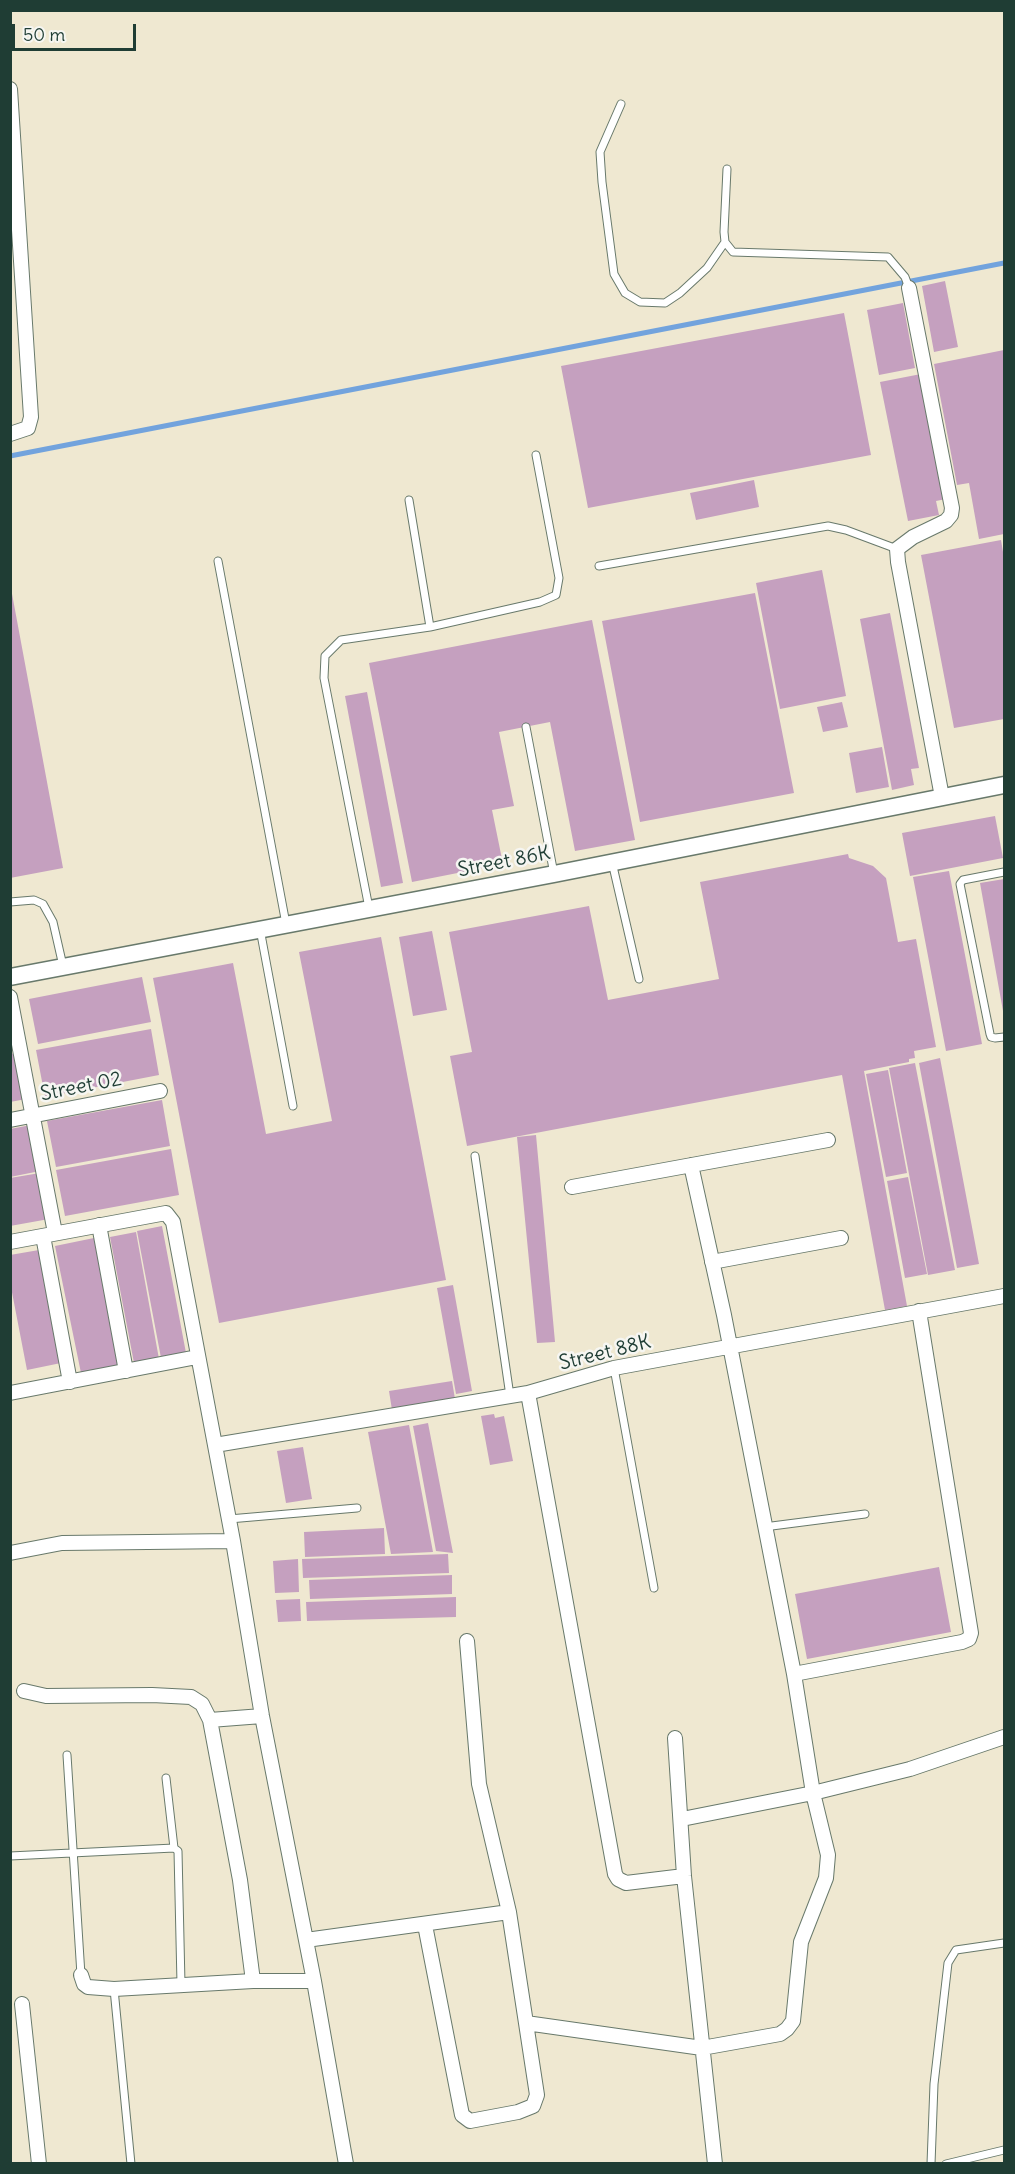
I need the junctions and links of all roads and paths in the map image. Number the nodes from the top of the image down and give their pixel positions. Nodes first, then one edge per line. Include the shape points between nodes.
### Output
1 (10, 89) edge
2 (621, 104) dead end
3 (727, 169) dead end
4 (725, 242) junction
5 (907, 282) joint
6 (10, 434) edge
7 (536, 454) dead end
8 (409, 500) dead end
9 (897, 549) junction
10 (218, 561) dead end
11 (599, 566) dead end
12 (430, 627) junction
13 (526, 727) dead end
14 (1005, 785) edge
15 (942, 797) junction
16 (612, 862) junction
17 (1005, 872) edge
18 (554, 874) junction
19 (10, 902) edge
20 (370, 909) junction
21 (286, 924) junction
22 (260, 929) junction
23 (63, 967) junction
24 (10, 977) edge
25 (639, 979) dead end
26 (10, 997) edge
27 (1005, 1036) edge
28 (160, 1091) dead end
29 (293, 1106) dead end
30 (32, 1116) junction
31 (10, 1120) edge
32 (828, 1140) dead end
33 (475, 1156) dead end
34 (691, 1165) junction
35 (572, 1187) dead end
36 (99, 1225) junction
37 (49, 1234) junction
38 (841, 1238) dead end
39 (10, 1242) edge
40 (712, 1262) junction
41 (1005, 1296) edge
42 (919, 1311) junction
43 (729, 1347) junction
44 (197, 1357) junction
45 (614, 1368) junction
46 (126, 1371) junction
47 (70, 1382) junction
48 (10, 1393) edge
49 (528, 1393) junction
50 (510, 1396) junction
51 (215, 1445) junction
52 (357, 1508) dead end
53 (865, 1514) dead end
54 (229, 1520) junction
55 (764, 1527) junction
56 (233, 1541) junction
57 (10, 1553) edge
58 (654, 1588) dead end
59 (467, 1641) dead end
60 (794, 1674) junction
61 (24, 1691) dead end
62 (262, 1716) junction
63 (210, 1720) junction
64 (1005, 1737) edge
65 (675, 1738) dead end
66 (67, 1755) dead end
67 (166, 1778) dead end
68 (813, 1793) junction
69 (681, 1819) junction
70 (174, 1848) junction
71 (72, 1853) junction
72 (10, 1856) edge
73 (684, 1876) junction
74 (509, 1912) junction
75 (425, 1925) junction
76 (306, 1940) junction
77 (1005, 1943) edge
78 (81, 1975) joint
79 (253, 1981) junction
80 (314, 1981) junction
81 (181, 1984) junction
82 (114, 1989) junction
83 (22, 2004) dead end
84 (526, 2023) junction
85 (702, 2048) junction
86 (1005, 2150) edge
87 (977, 2160) edge
88 (39, 2163) edge
89 (131, 2163) edge
90 (346, 2163) edge
91 (715, 2163) edge
92 (931, 2163) edge
93 (946, 2163) edge

1 - 6 street via 30,417 28,428
2 - 4 lane via 600,152 614,274 625,293 640,302 665,303 707,268
3 - 4 lane
4 - 5 lane via 733,252 888,257
5 - 9 street via 952,507 946,521
7 - 12 lane via 559,578 556,595
8 - 12 lane
9 - 11 lane via 828,526
9 - 15 street
10 - 21 lane
12 - 20 lane via 341,640 325,656 324,678
13 - 18 lane
14 - 15 street, Street 86K
15 - 16 street, Street 86K
16 - 18 street, Street 86K
16 - 25 lane
17 - 27 lane via 963,880 960,884 990,1034 994,1038
18 - 20 street, Street 86K
19 - 23 lane via 34,900 43,904 53,922
20 - 21 street, Street 86K
21 - 22 street, Street 86K
22 - 23 street, Street 86K
22 - 29 lane
23 - 24 street, Street 86K
26 - 30 street
28 - 30 street, Street 02
30 - 31 street, Street 02
30 - 37 street
32 - 34 street
33 - 50 lane
34 - 35 street
34 - 40 street
36 - 37 street
36 - 44 street via 166,1213 174,1222
36 - 46 street
37 - 39 street
37 - 47 street
38 - 40 street
40 - 43 street
41 - 42 street, Street 88K
42 - 43 street, Street 88K
42 - 60 street via 971,1634 962,1642
43 - 45 street, Street 88K
43 - 55 street
44 - 46 street
44 - 51 street
45 - 49 street, Street 88K
45 - 58 lane
46 - 47 street
47 - 48 street
49 - 50 street, Street 88K
49 - 73 street via 615,1874 626,1883
50 - 51 street, Street 88K
51 - 54 street
52 - 54 lane
53 - 55 lane
54 - 56 street
55 - 60 street
56 - 57 street via 62,1543
56 - 62 street
59 - 74 street via 479,1785
60 - 68 street
61 - 63 street via 46,1696 191,1697 202,1704
62 - 63 street
62 - 76 street
63 - 79 street via 240,1880
64 - 68 street via 910,1769
65 - 69 street
66 - 71 lane
67 - 70 lane
68 - 69 street
68 - 85 street via 828,1855 826,1878 801,1942 793,2021 780,2034
69 - 73 street
70 - 71 lane
70 - 81 lane via 178,1851
71 - 72 lane
71 - 78 lane
73 - 85 street
74 - 75 street
74 - 84 street
75 - 76 street
75 - 84 street via 462,2115 470,2121 533,2106 537,2095
76 - 80 street
77 - 92 lane via 956,1950 948,1963 934,2084
78 - 82 street via 88,1987
79 - 80 street
79 - 81 street
80 - 90 street
81 - 82 street
82 - 89 lane
83 - 88 street
84 - 85 street
85 - 91 street
86 - 87 lane
87 - 93 lane

